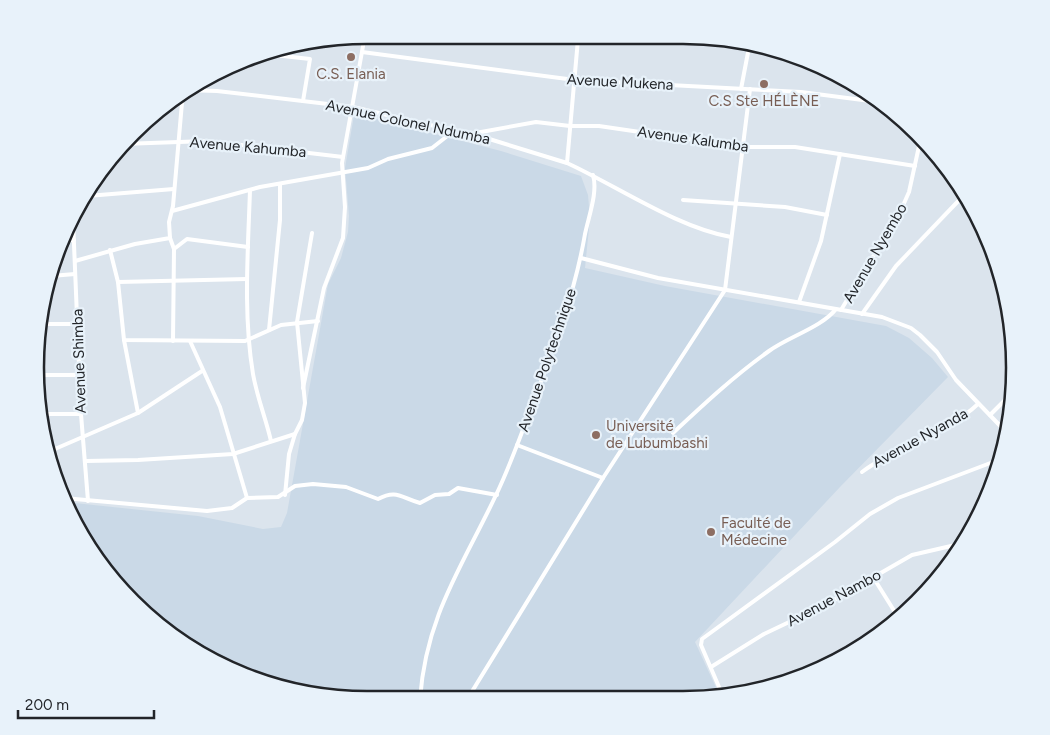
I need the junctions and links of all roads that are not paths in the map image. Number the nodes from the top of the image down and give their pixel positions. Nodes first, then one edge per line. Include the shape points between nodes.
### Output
1 (363, 44) edge
2 (578, 44) edge
3 (748, 51) edge
4 (362, 52) junction
5 (281, 56) edge
6 (575, 80) junction
7 (741, 89) junction
8 (750, 89) junction
9 (201, 90) edge
10 (303, 100) junction
11 (865, 100) edge
12 (183, 102) edge
13 (353, 107) junction
14 (570, 126) junction
15 (455, 130) junction
16 (470, 134) junction
17 (178, 142) junction
18 (134, 144) edge
19 (742, 147) junction
20 (919, 147) edge
21 (840, 154) junction
22 (343, 157) junction
23 (567, 164) junction
24 (915, 166) junction
25 (341, 174) junction
26 (593, 175) junction
27 (280, 185) junction
28 (174, 189) junction
29 (250, 190) junction
30 (93, 196) edge
31 (683, 200) dead end
32 (959, 200) edge
33 (736, 205) junction
34 (172, 211) junction
35 (827, 215) junction
36 (74, 232) edge
37 (312, 232) dead end
38 (731, 237) junction
39 (170, 238) junction
40 (70, 240) edge
41 (74, 240) junction
42 (248, 247) junction
43 (174, 249) junction
44 (110, 250) junction
45 (581, 258) junction
46 (75, 261) junction
47 (75, 274) junction
48 (57, 275) edge
49 (247, 279) junction
50 (174, 280) junction
51 (118, 282) junction
52 (725, 290) junction
53 (799, 302) junction
54 (836, 309) junction
55 (841, 310) junction
56 (862, 314) junction
57 (318, 321) junction
58 (296, 322) junction
59 (47, 324) edge
60 (78, 324) junction
61 (269, 330) junction
62 (249, 339) junction
63 (124, 340) junction
64 (173, 341) junction
65 (190, 341) junction
66 (202, 372) junction
67 (44, 375) edge
68 (80, 375) junction
69 (303, 388) junction
70 (1004, 400) edge
71 (978, 404) junction
72 (138, 413) junction
73 (48, 414) edge
74 (81, 414) junction
75 (990, 415) junction
76 (1001, 426) edge
77 (674, 433) dead end
78 (295, 434) junction
79 (84, 435) junction
80 (272, 441) junction
81 (517, 445) junction
82 (55, 449) edge
83 (233, 454) junction
84 (86, 461) junction
85 (992, 463) edge
86 (862, 472) dead end
87 (603, 478) junction
88 (285, 494) junction
89 (497, 495) junction
90 (247, 498) junction
91 (72, 499) edge
92 (88, 501) junction
93 (953, 546) edge
94 (874, 577) junction
95 (895, 612) edge
96 (711, 668) junction
97 (720, 689) edge
98 (421, 691) edge
99 (472, 691) edge

1 - 4 street
2 - 6 street
3 - 7 street
4 - 6 street, Avenue Mukena
4 - 13 street
5 - 10 street via 310,59
6 - 7 street, Avenue Mukena
6 - 14 street
7 - 8 street, Avenue Mukena
8 - 11 street, Avenue Mukena
8 - 19 street
9 - 10 street, Avenue Colonel Ndumba
10 - 13 street, Avenue Colonel Ndumba
12 - 17 street
13 - 15 street, Avenue Colonel Ndumba
13 - 22 street
14 - 16 street, Avenue Kalumba via 536,122
14 - 19 street, Avenue Kalumba via 633,130
14 - 23 street
15 - 16 street, Avenue Colonel Ndumba
15 - 25 street via 432,148
16 - 23 street, Avenue Colonel Ndumba
17 - 18 street, Avenue Kahumba
17 - 22 street, Avenue Kahumba via 218,142
17 - 28 street
19 - 21 street, Avenue Kalumba via 791,147
19 - 33 street
20 - 24 street, Avenue Nyembo
21 - 24 street, Avenue Kalumba
21 - 35 street
22 - 25 street
23 - 26 street, Avenue Colonel Ndumba
24 - 55 street, Avenue Nyembo via 901,210
25 - 27 street
25 - 57 street via 345,227 324,288
26 - 38 street, Avenue Colonel Ndumba via 708,233
26 - 45 street, Avenue Polytechnique via 596,187
27 - 29 street
27 - 61 street via 280,220
28 - 30 street
28 - 34 street
29 - 34 street
29 - 42 street
31 - 33 street
32 - 56 street via 896,266
33 - 35 street via 795,208
33 - 38 street
34 - 39 street
35 - 53 street
36 - 41 street, Avenue Shimba
37 - 58 street
38 - 52 street
39 - 43 street
39 - 44 street
40 - 41 street
41 - 46 street, Avenue Shimba
42 - 43 street via 187,239
42 - 49 street
43 - 50 street
44 - 46 street
44 - 51 street
45 - 52 street via 658,278
45 - 81 street, Avenue Polytechnique via 564,320
46 - 47 street, Avenue Shimba
47 - 48 street
47 - 60 street, Avenue Shimba
49 - 50 street
49 - 62 street
50 - 51 street
50 - 64 street
51 - 63 street
52 - 53 street
52 - 87 street
53 - 54 street
54 - 55 street
54 - 77 street via 828,319 771,349 727,382
55 - 56 street
56 - 71 street via 882,317 914,330 932,346
57 - 58 street
57 - 69 street
58 - 61 street
58 - 69 street
59 - 60 street
60 - 68 street, Avenue Shimba
61 - 62 street
62 - 65 street
62 - 80 street via 253,375
63 - 64 street
63 - 72 street
64 - 65 street
65 - 66 street
66 - 72 street
66 - 83 street via 220,407
67 - 68 street
68 - 74 street, Avenue Shimba
69 - 78 street via 302,420
70 - 75 street
71 - 75 street
71 - 86 street, Avenue Nyanda via 960,419 880,458
72 - 79 street
73 - 74 street
74 - 79 street, Avenue Shimba
75 - 76 street
78 - 80 street
78 - 88 street via 289,454
79 - 82 street
79 - 84 street, Avenue Shimba
80 - 83 street
81 - 87 street
81 - 89 street, Avenue Polytechnique
83 - 84 street
83 - 90 street
84 - 92 street, Avenue Shimba
85 - 96 street via 898,498 870,514 702,638 701,644
87 - 99 street
88 - 89 street via 295,486 313,484 346,488 374,499 396,494 420,503 458,488
88 - 90 street
89 - 98 street, Avenue Polytechnique via 439,608 428,646
90 - 92 street via 232,508 207,511
91 - 92 street
93 - 94 street, Avenue Nambo via 912,555
94 - 95 street
94 - 96 street, Avenue Nambo via 828,604 764,634
96 - 97 street

